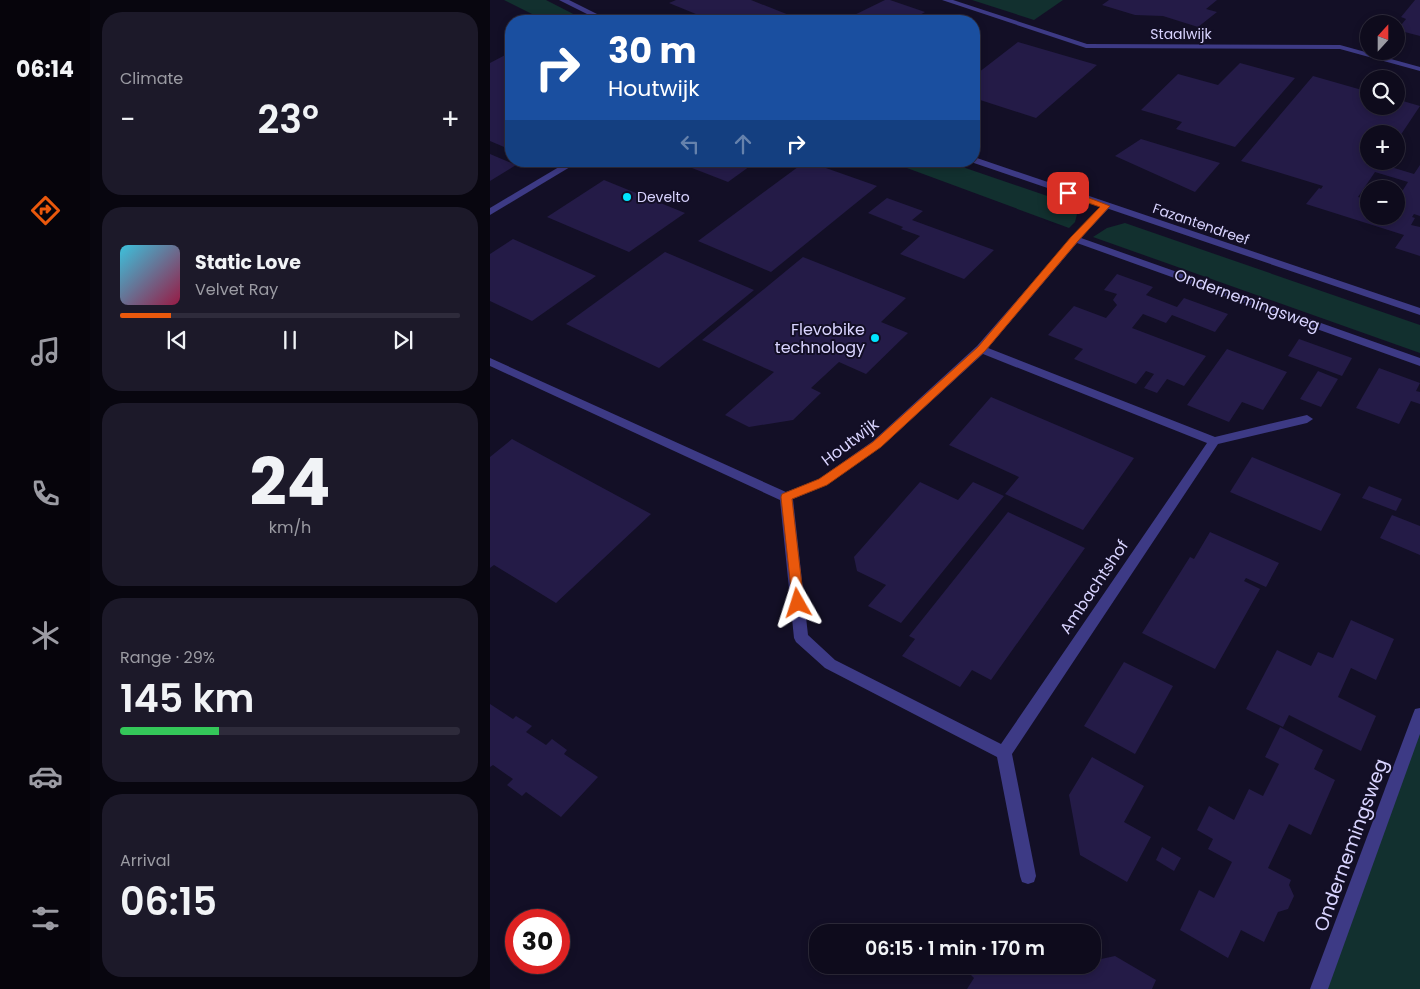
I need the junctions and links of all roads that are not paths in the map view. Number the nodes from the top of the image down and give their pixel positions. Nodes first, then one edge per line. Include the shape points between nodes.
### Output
1 (563, 0) edge
2 (946, 0) edge
3 (594, 15) edge
4 (1420, 69) edge
5 (980, 162) edge
6 (566, 167) edge
7 (1106, 206) junction
8 (490, 212) edge
9 (1074, 239) junction
10 (1420, 312) edge
11 (981, 349) junction
12 (490, 362) edge
13 (1420, 362) edge
14 (1307, 419) dead end
15 (1214, 441) junction
16 (786, 497) junction
17 (1420, 714) edge
18 (1004, 753) junction
19 (1028, 876) dead end
20 (1319, 989) edge

1 - 3 street
2 - 4 street, Staalwijk via 1086,46 1340,47
5 - 7 street, Fazantendreef
6 - 8 street
7 - 9 street, Houtwijk
7 - 10 street, Fazantendreef
9 - 11 street, Houtwijk
9 - 13 street, Ondernemingsweg
11 - 15 street
11 - 16 street, Houtwijk via 877,444 823,482
12 - 16 street
14 - 15 street
15 - 18 street, Ambachtshof
16 - 18 street via 801,638 830,664
17 - 20 street, Ondernemingsweg
18 - 19 street

